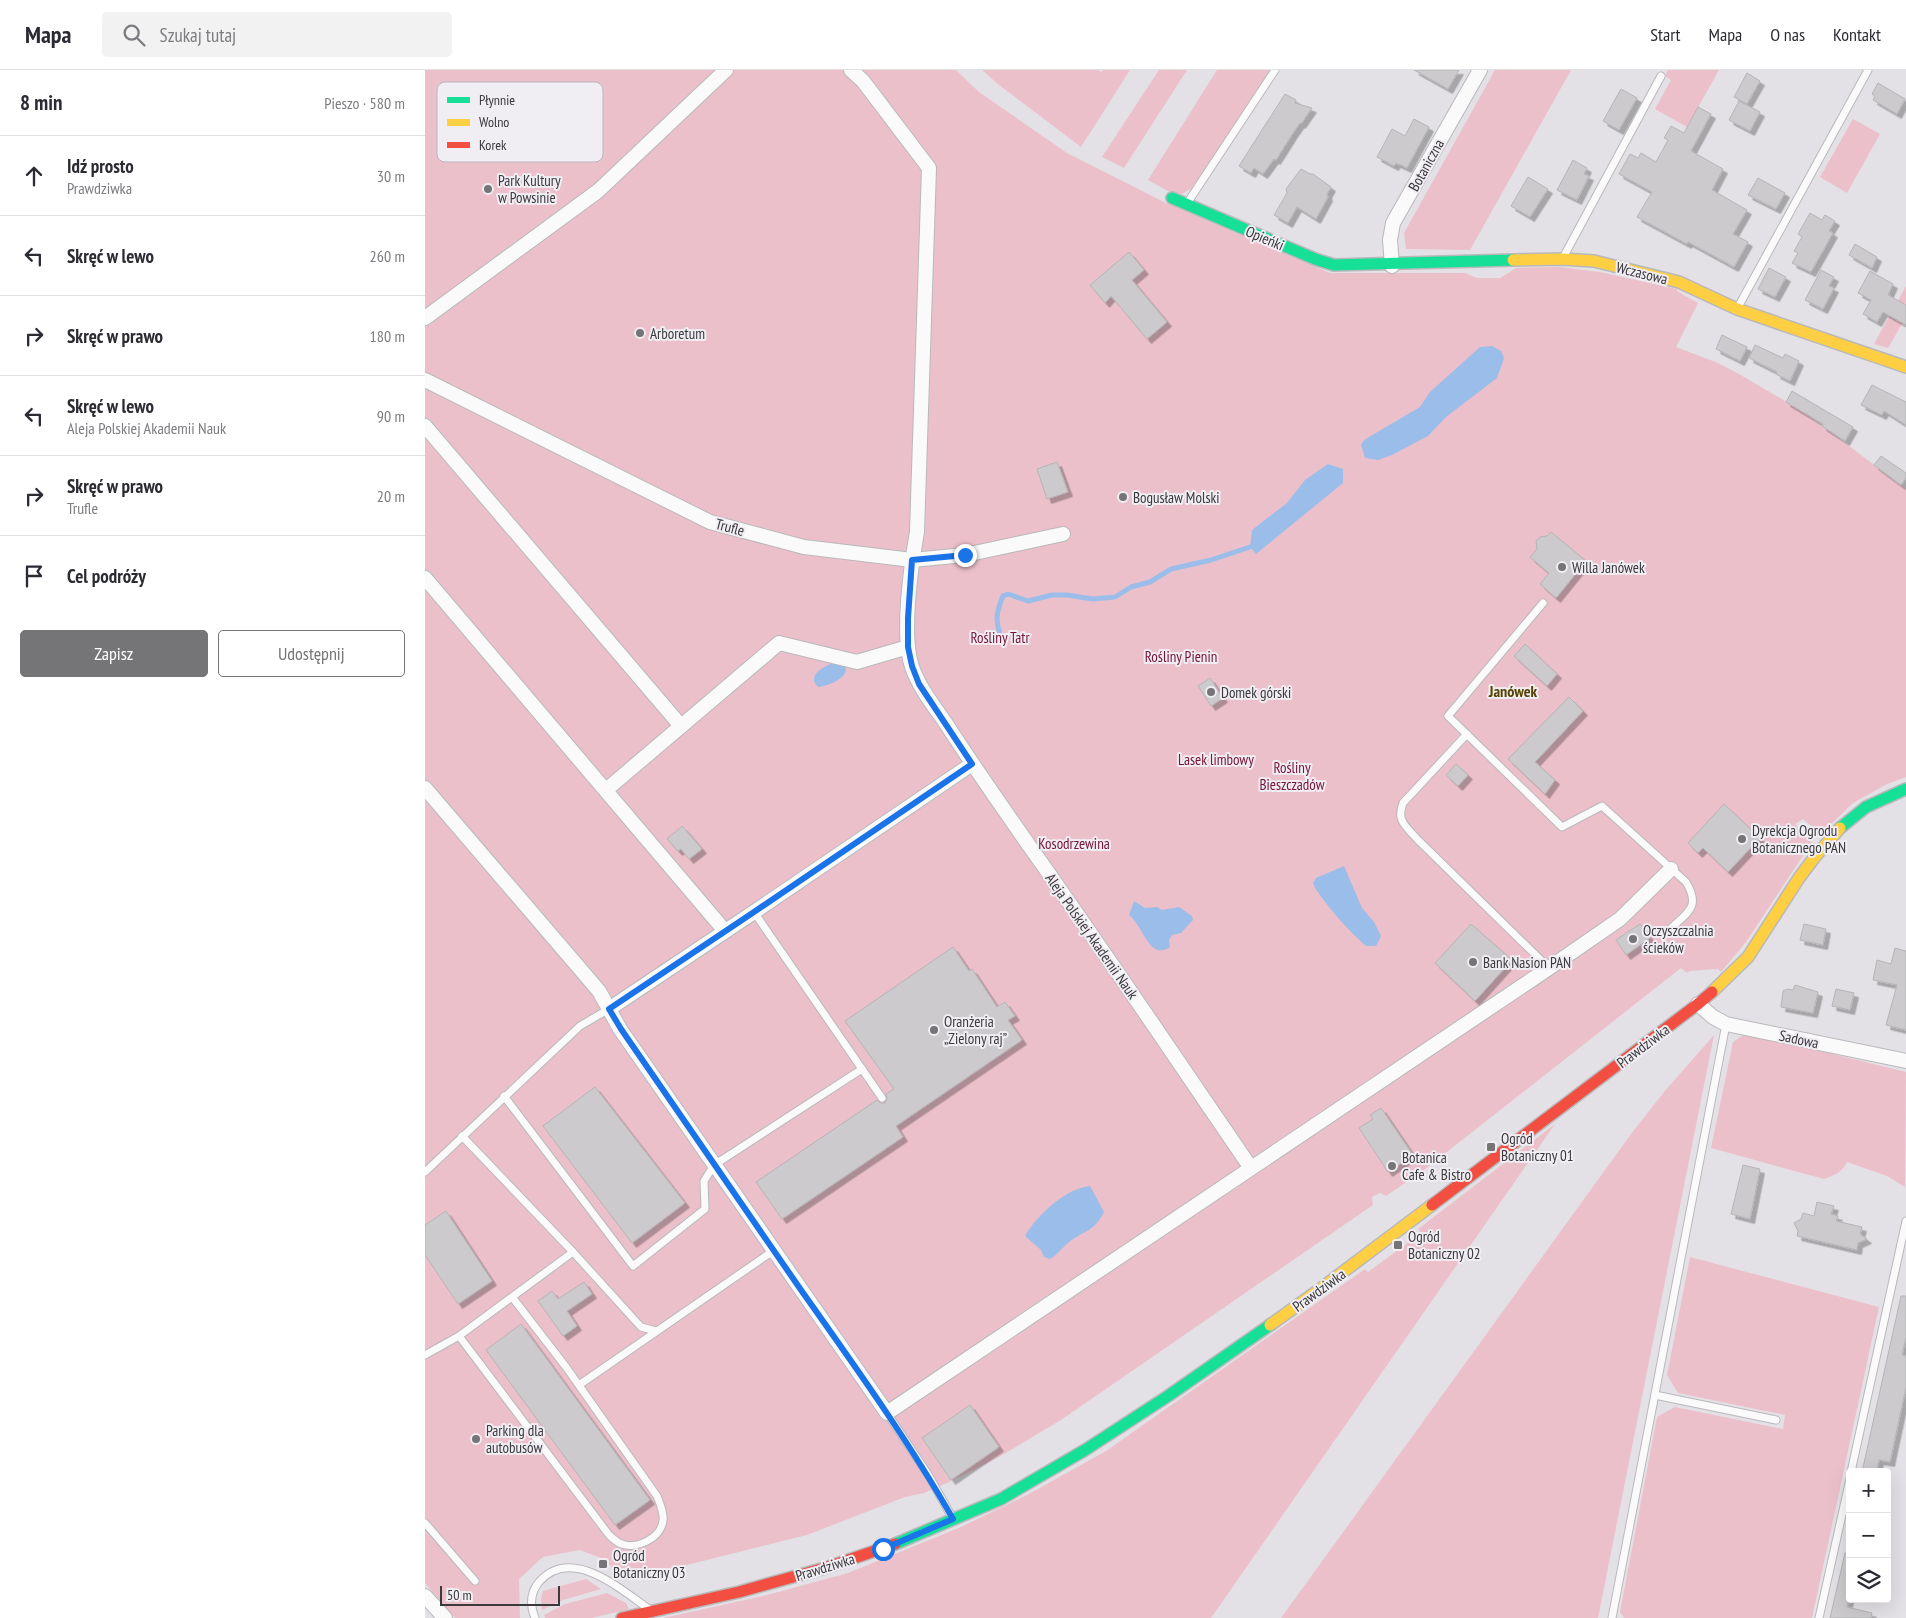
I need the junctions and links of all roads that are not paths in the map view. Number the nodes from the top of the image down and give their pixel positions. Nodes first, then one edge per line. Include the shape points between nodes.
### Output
1 (726, 70) edge
2 (851, 70) edge
3 (1275, 70) edge
4 (1480, 70) edge
5 (1868, 70) edge
6 (1661, 76) dead end
7 (1171, 198) dead end
8 (1186, 205) junction
9 (1562, 259) junction
10 (1362, 266) joint
11 (1392, 266) junction
12 (1737, 309) junction
13 (425, 318) edge
14 (1906, 367) edge
15 (425, 380) edge
16 (426, 430) edge
17 (1063, 534) dead end
18 (912, 560) junction
19 (425, 578) edge
20 (1543, 603) dead end
21 (908, 647) junction
22 (681, 726) junction
23 (1467, 734) junction
24 (972, 764) junction
25 (425, 788) edge
26 (1906, 789) edge
27 (606, 790) junction
28 (1671, 869) junction
29 (754, 912) junction
30 (1670, 929) dead end
31 (725, 931) junction
32 (1549, 968) junction
33 (1698, 1004) junction
34 (609, 1009) junction
35 (1726, 1024) junction
36 (1906, 1061) edge
37 (862, 1069) junction
38 (504, 1096) junction
39 (883, 1098) dead end
40 (462, 1136) junction
41 (714, 1165) junction
42 (1251, 1168) junction
43 (425, 1172) edge
44 (1906, 1221) edge
45 (773, 1251) junction
46 (573, 1252) junction
47 (512, 1297) junction
48 (656, 1331) junction
49 (459, 1336) junction
50 (425, 1355) edge
51 (579, 1385) junction
52 (1655, 1395) junction
53 (887, 1413) junction
54 (1776, 1420) dead end
55 (1852, 1468) edge
56 (1846, 1497) edge
57 (953, 1519) junction
58 (425, 1524) edge
59 (475, 1581) dead end
60 (425, 1596) edge
61 (652, 1611) junction
62 (445, 1618) edge
63 (535, 1618) edge
64 (621, 1618) edge
65 (1612, 1618) edge
66 (1819, 1618) edge

1 - 13 street via 598,191
2 - 18 street, Aleja Polskiej Akademii Nauk via 863,81 929,168 917,532
3 - 8 lane
4 - 11 street, Botaniczna via 1393,223 1390,240
5 - 12 lane
6 - 9 lane
7 - 8 street, Opieńki
8 - 10 street, Opieńki via 1323,263
9 - 11 street, Wczasowa
9 - 12 street, Wczasowa via 1594,261 1679,282
10 - 11 street, Wczasowa
12 - 14 street, Wczasowa
15 - 18 street, Trufle via 710,522 804,547
16 - 22 street
17 - 18 street, Trufle via 965,555
18 - 21 street, Aleja Polskiej Akademii Nauk
19 - 27 street
20 - 23 lane via 1448,716
21 - 22 street via 857,662 779,643
21 - 24 street, Aleja Polskiej Akademii Nauk via 919,684
22 - 27 street
23 - 28 lane via 1562,828 1602,806
23 - 32 lane via 1403,803 1399,813 1401,820 1417,840
24 - 29 street
24 - 42 street, Aleja Polskiej Akademii Nauk
25 - 34 street via 599,991
26 - 33 street, Prawdziwka via 1886,796 1842,825 1814,859 1748,957
27 - 31 street
28 - 30 lane via 1686,882 1693,897 1692,907
28 - 32 street via 1620,919
29 - 31 street
29 - 37 lane
31 - 34 street
32 - 42 street
33 - 35 street, Sadowa
33 - 57 street, Prawdziwka via 1362,1258 1168,1396 1009,1494
34 - 38 lane via 580,1026
34 - 41 street
35 - 36 street, Sadowa
35 - 52 lane
37 - 39 lane
37 - 41 lane
38 - 40 lane
38 - 41 lane via 633,1266 705,1209 704,1182
40 - 43 lane
40 - 46 lane
41 - 45 street
42 - 53 street
44 - 55 lane
45 - 48 lane
45 - 53 street
46 - 47 lane
46 - 48 lane via 641,1326
47 - 49 lane
47 - 51 lane
48 - 51 lane
49 - 50 lane
49 - 51 lane via 609,1536 628,1545 650,1540 660,1532 663,1521 657,1496
52 - 54 lane
52 - 65 lane
53 - 57 lane
56 - 66 lane
57 - 61 street, Prawdziwka via 883,1549 825,1568 739,1592
58 - 59 lane
60 - 62 street
61 - 63 lane via 595,1574 581,1568 564,1567 553,1570 536,1586 532,1596
61 - 64 street, Prawdziwka

